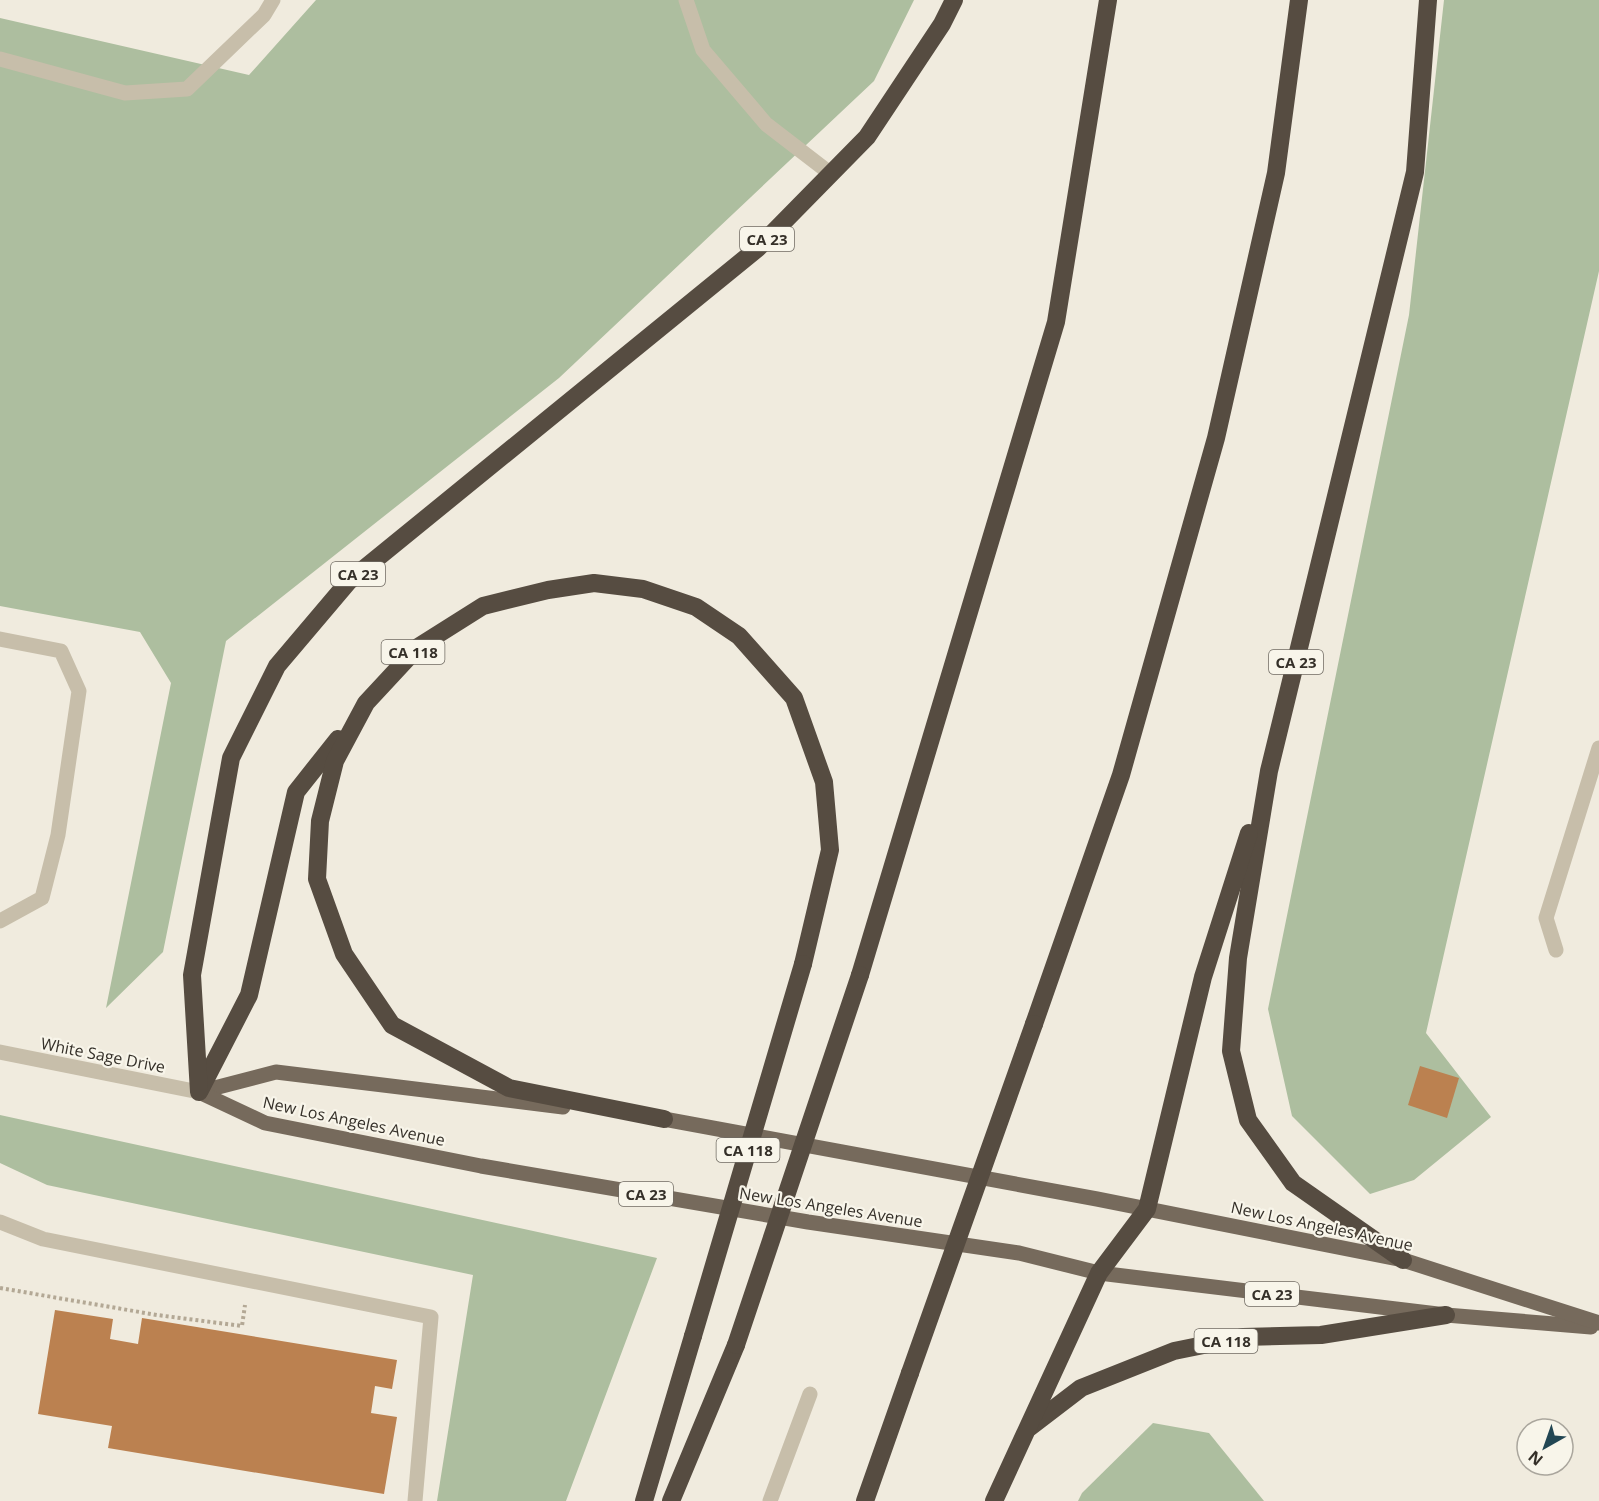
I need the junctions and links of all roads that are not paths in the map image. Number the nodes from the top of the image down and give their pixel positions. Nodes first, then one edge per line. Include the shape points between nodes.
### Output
1 (273, 0) edge
2 (686, 0) edge
3 (954, 0) edge
4 (1108, 0) edge
5 (1299, 0) edge
6 (1428, 0) edge
7 (0, 58) edge
8 (831, 174) junction
9 (0, 639) edge
10 (366, 703) junction
11 (1599, 748) edge
12 (1269, 771) junction
13 (0, 921) edge
14 (1556, 950) dead end
15 (0, 1052) edge
16 (199, 1092) junction
17 (664, 1119) junction
18 (1147, 1209) junction
19 (0, 1222) edge
20 (1403, 1260) junction
21 (1099, 1273) junction
22 (1446, 1315) junction
23 (1599, 1325) edge
24 (810, 1394) dead end
25 (1026, 1430) junction
26 (414, 1501) edge
27 (644, 1501) edge
28 (671, 1501) edge
29 (770, 1501) edge
30 (865, 1501) edge
31 (994, 1501) edge

1 - 7 street via 264,15 187,89 125,93
2 - 8 street via 703,50 766,124
3 - 8 highway, CA 23 via 867,137
4 - 28 highway, bridge via 1056,322 860,975 736,1345
5 - 30 highway, bridge via 1276,173 1216,438 1121,775
6 - 12 highway, CA 23 via 1415,172
8 - 16 highway, CA 23 via 758,248 349,580 277,666 231,758 192,975
9 - 13 street via 61,651 80,692 58,835 42,898
10 - 16 highway via 296,792 249,995
10 - 17 highway, CA 118 via 335,761 320,821 316,879 344,954 392,1025 509,1088
10 - 27 highway, CA 118, bridge via 418,647 483,606 594,583 643,589 696,607 739,636 794,698 824,782 830,850 803,964
11 - 14 street via 1546,918
12 - 18 highway via 1203,976
12 - 20 highway, CA 23 via 1238,958 1231,1050 1248,1120 1293,1183
15 - 16 street, White Sage Drive
16 - 17 main road, New Los Angeles Avenue via 276,1072
16 - 21 main road, New Los Angeles Avenue / CA 23 via 265,1123 459,1162 808,1222 1019,1253
17 - 18 main road, New Los Angeles Avenue / CA 118
18 - 20 main road, New Los Angeles Avenue / CA 118
18 - 21 highway
19 - 26 street via 43,1239 431,1317
20 - 23 main road, New Los Angeles Avenue / CA 23
21 - 22 main road, New Los Angeles Avenue / CA 23
21 - 25 highway
22 - 23 main road, New Los Angeles Avenue / CA 23
22 - 25 highway, CA 118 via 1322,1335 1243,1337 1174,1351 1081,1388
24 - 29 street
25 - 31 highway, CA 118

